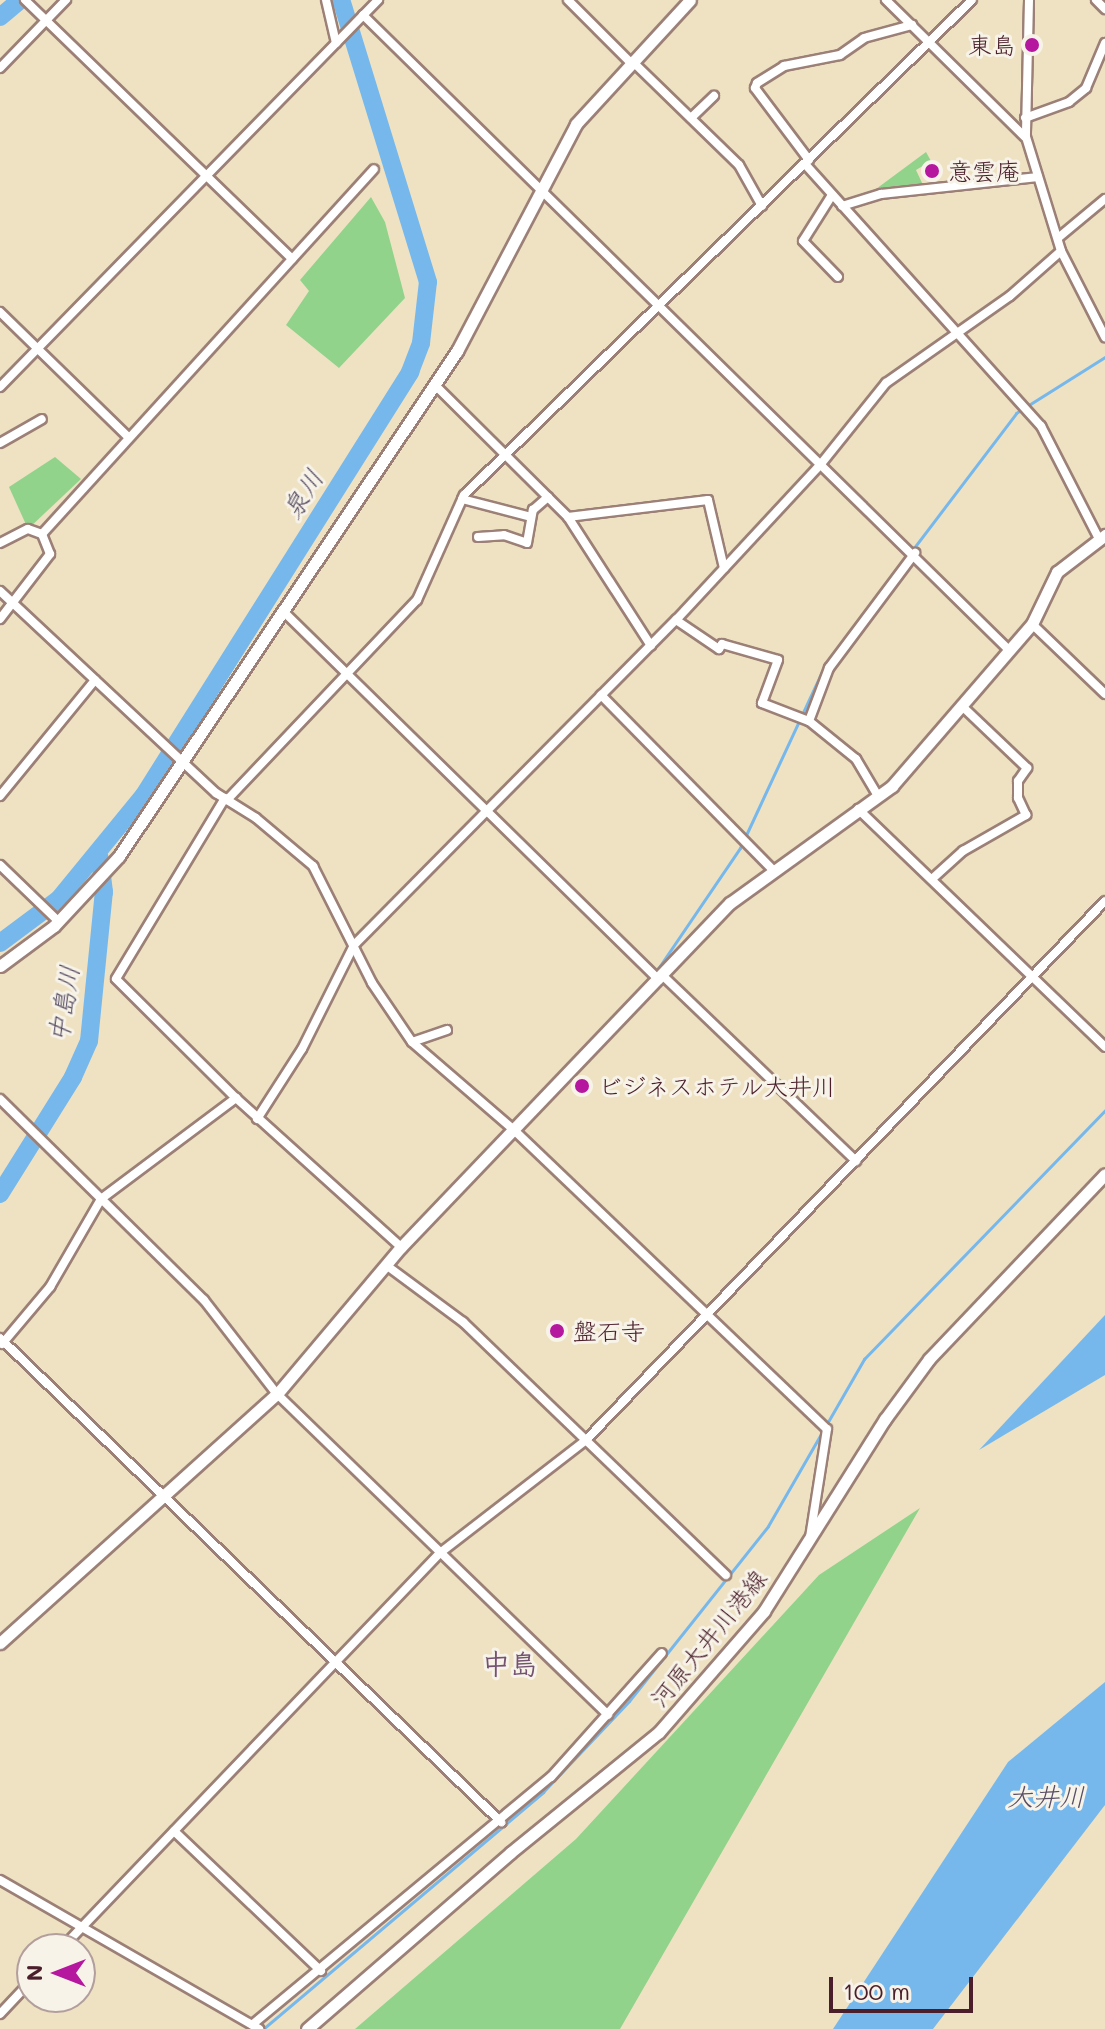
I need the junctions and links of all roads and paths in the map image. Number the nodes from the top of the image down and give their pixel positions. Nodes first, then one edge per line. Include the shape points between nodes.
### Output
1 (26, 0) edge
2 (66, 0) edge
3 (326, 0) edge
4 (378, 0) edge
5 (568, 0) edge
6 (690, 0) edge
7 (886, 0) edge
8 (972, 0) edge
9 (1029, 0) edge
10 (1096, 0) edge
11 (1105, 9) edge
12 (363, 15) junction
13 (47, 19) junction
14 (912, 25) junction
15 (928, 42) junction
16 (336, 43) junction
17 (1105, 43) edge
18 (631, 62) junction
19 (0, 68) edge
20 (714, 96) dead end
21 (691, 118) junction
22 (1025, 118) junction
23 (1026, 137) junction
24 (807, 162) junction
25 (374, 169) dead end
26 (207, 175) junction
27 (1038, 177) junction
28 (539, 189) junction
29 (832, 195) junction
30 (1105, 199) edge
31 (762, 206) junction
32 (842, 206) junction
33 (1058, 238) junction
34 (1061, 251) junction
35 (292, 259) junction
36 (838, 277) dead end
37 (659, 306) junction
38 (0, 312) edge
39 (956, 334) junction
40 (1105, 337) edge
41 (38, 349) junction
42 (434, 384) junction
43 (0, 387) edge
44 (42, 419) dead end
45 (129, 438) junction
46 (0, 443) edge
47 (505, 454) junction
48 (821, 464) junction
49 (548, 497) junction
50 (462, 499) junction
51 (531, 517) junction
52 (568, 517) junction
53 (42, 534) junction
54 (478, 537) dead end
55 (1102, 537) edge
56 (0, 543) edge
57 (914, 553) junction
58 (724, 568) junction
59 (0, 591) edge
60 (13, 603) junction
61 (283, 611) junction
62 (0, 619) edge
63 (676, 620) junction
64 (1032, 624) junction
65 (651, 646) junction
66 (1010, 651) junction
67 (345, 671) junction
68 (95, 680) junction
69 (1105, 694) edge
70 (601, 695) junction
71 (962, 706) junction
72 (808, 721) junction
73 (184, 763) junction
74 (0, 796) edge
75 (878, 796) junction
76 (226, 799) junction
77 (858, 809) junction
78 (487, 811) junction
79 (0, 865) edge
80 (771, 868) junction
81 (932, 879) junction
82 (1105, 901) edge
83 (58, 922) junction
84 (354, 945) junction
85 (0, 966) edge
86 (1033, 976) junction
87 (660, 978) junction
88 (447, 1030) dead end
89 (412, 1042) junction
90 (1105, 1047) edge
91 (236, 1098) junction
92 (0, 1099) edge
93 (257, 1119) junction
94 (515, 1131) junction
95 (856, 1161) junction
96 (1105, 1174) edge
97 (101, 1199) junction
98 (401, 1247) junction
99 (386, 1265) junction
100 (708, 1316) junction
101 (1, 1342) edge
102 (277, 1394) junction
103 (586, 1440) junction
104 (163, 1497) junction
105 (810, 1538) junction
106 (440, 1553) junction
107 (726, 1575) dead end
108 (0, 1643) edge
109 (662, 1653) dead end
110 (335, 1663) junction
111 (608, 1715) junction
112 (501, 1822) junction
113 (174, 1831) junction
114 (0, 1880) edge
115 (82, 1927) junction
116 (76, 1933) edge
117 (321, 1971) junction
118 (16, 1997) edge
119 (0, 2014) edge
120 (256, 2026) edge
121 (307, 2029) edge

1 - 13 street
2 - 13 street
3 - 16 street
4 - 12 street
5 - 18 street
6 - 18 street
7 - 14 street
8 - 15 street
9 - 22 street
10 - 11 street
12 - 16 street
12 - 28 street
13 - 19 street
13 - 26 street
14 - 15 street
14 - 24 street via 864,38 840,55 784,66 757,83 755,88
15 - 23 street
15 - 24 street
16 - 26 street
17 - 22 street via 1086,88 1069,102
18 - 21 street
18 - 28 street via 576,124
20 - 21 street
21 - 31 street via 739,165
22 - 23 street
23 - 27 street
24 - 29 street
24 - 31 street
25 - 35 street
26 - 35 street
26 - 41 street
27 - 32 street via 881,194
27 - 33 street
28 - 37 street
28 - 42 street via 457,351
29 - 32 street
29 - 36 street via 803,241
30 - 33 street
31 - 37 street
32 - 39 street
33 - 34 street
34 - 39 street
34 - 40 street
35 - 45 street
37 - 47 street
37 - 48 street
38 - 41 street
39 - 48 street via 886,383
39 - 55 street via 1052,444
41 - 43 street
41 - 45 street
42 - 47 street
42 - 61 street
44 - 46 street
45 - 53 street
47 - 49 street
47 - 50 street
48 - 57 street
48 - 58 street
49 - 51 street
49 - 52 street
50 - 51 street
50 - 67 street via 417,600
51 - 54 street via 527,543 504,535
52 - 58 street via 708,500
52 - 65 street
53 - 56 street via 28,529
53 - 60 street via 50,554
55 - 64 street via 1057,572
57 - 66 street
57 - 72 street via 829,668
58 - 63 street
59 - 60 street
60 - 62 street
60 - 68 street
61 - 67 street
61 - 73 street
63 - 65 street
63 - 72 street via 719,649 722,644 778,660 762,703
64 - 66 street
64 - 69 street
65 - 70 street
66 - 71 street
67 - 76 street
67 - 78 street
68 - 73 street
68 - 74 street
70 - 78 street
70 - 80 street
71 - 75 street
71 - 81 street via 1027,768 1018,790 1026,815 963,851
72 - 75 street via 856,759
73 - 76 street
73 - 83 street via 99,882
75 - 77 street
76 - 84 street via 313,866
76 - 91 street via 116,979
77 - 80 street
77 - 81 street
78 - 84 street
78 - 87 street
79 - 83 street
80 - 87 street
81 - 86 street
82 - 86 street
83 - 85 street
84 - 89 street
84 - 93 street via 302,1049
86 - 90 street
86 - 95 street
87 - 94 street
87 - 95 street
88 - 89 street
89 - 94 street
91 - 93 street
91 - 97 street
92 - 97 street
93 - 98 street
94 - 98 street
94 - 100 street
95 - 100 street
96 - 105 street, 河原大井川港線 via 929,1359
97 - 101 street via 50,1287
97 - 102 street via 204,1300
98 - 99 street
99 - 102 street via 329,1339
99 - 103 street via 463,1322
100 - 103 street
100 - 105 street via 827,1429
101 - 104 street
102 - 104 street
102 - 106 street
103 - 106 street
103 - 107 street
104 - 108 street
104 - 110 street
105 - 121 street, 河原大井川港線 via 764,1611 659,1732
106 - 110 street
106 - 111 street
109 - 111 street
110 - 112 street
110 - 113 street
111 - 112 street
112 - 117 street
113 - 115 street
113 - 117 street
114 - 115 street
115 - 116 street
115 - 120 street
117 - 120 street
118 - 119 street

